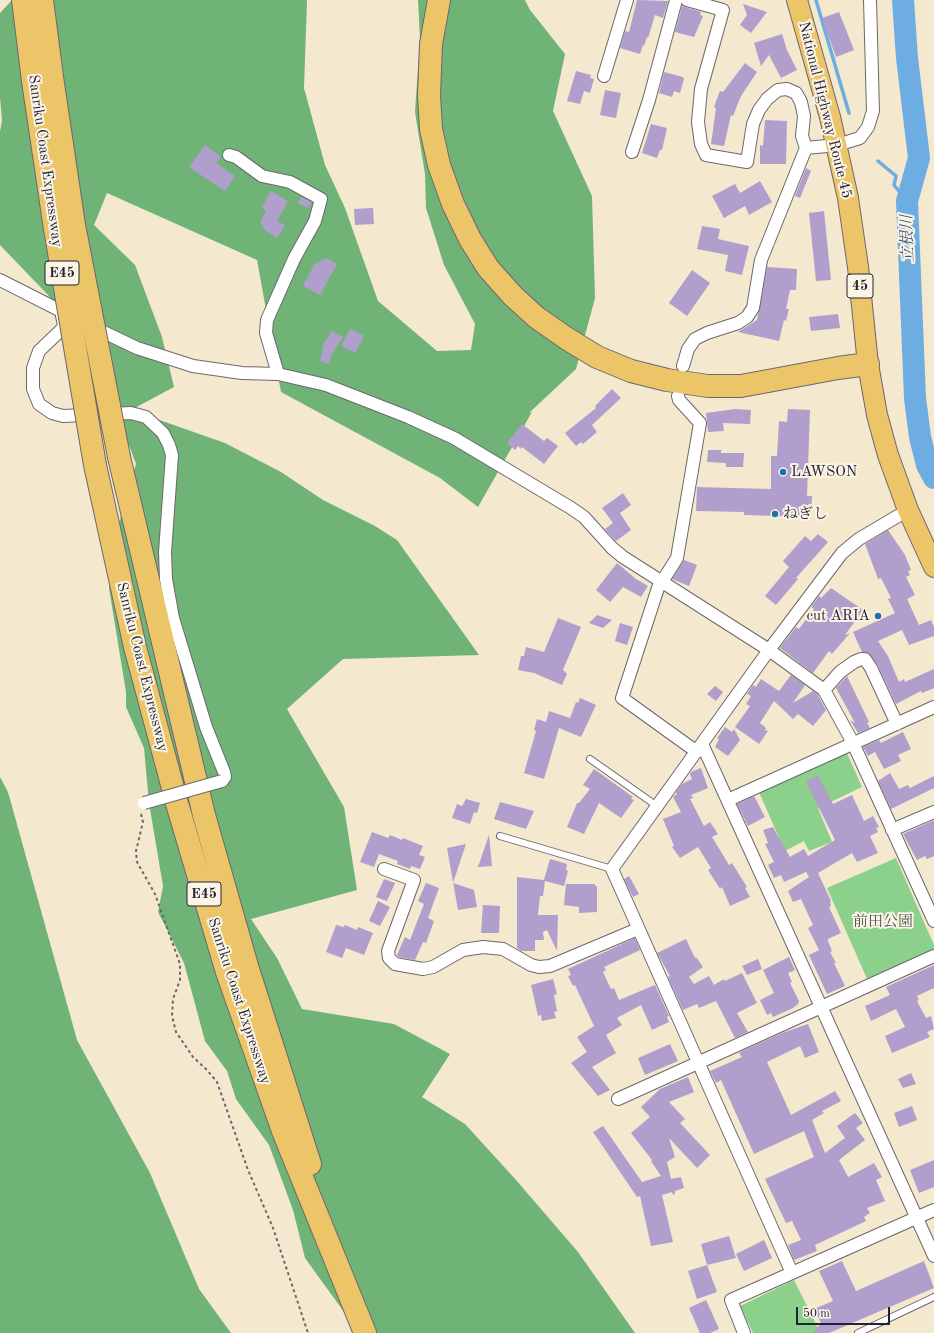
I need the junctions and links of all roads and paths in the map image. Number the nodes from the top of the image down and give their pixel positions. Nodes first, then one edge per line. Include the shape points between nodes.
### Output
1 (23, 0) edge
2 (42, 0) edge
3 (439, 0) edge
4 (627, 0) edge
5 (676, 0) edge
6 (687, 0) edge
7 (797, 0) edge
8 (870, 0) edge
9 (604, 76) dead end
10 (42, 79) junction
11 (838, 145) junction
12 (806, 148) junction
13 (632, 152) dead end
14 (229, 155) dead end
15 (0, 280) edge
16 (61, 311) junction
17 (868, 364) junction
18 (683, 366) dead end
19 (278, 374) junction
20 (678, 396) dead end
21 (908, 510) junction
22 (934, 567) edge
23 (661, 582) junction
24 (768, 650) junction
25 (824, 690) junction
26 (934, 706) edge
27 (897, 724) junction
28 (853, 743) junction
29 (700, 748) junction
30 (590, 759) dead end
31 (728, 800) junction
32 (144, 803) joint
33 (657, 806) junction
34 (934, 812) edge
35 (892, 830) junction
36 (500, 836) dead end
37 (384, 869) dead end
38 (612, 869) junction
39 (934, 921) edge
40 (638, 929) junction
41 (934, 956) edge
42 (822, 1007) junction
43 (698, 1063) junction
44 (618, 1100) dead end
45 (934, 1210) edge
46 (917, 1217) junction
47 (934, 1256) edge
48 (792, 1273) junction
49 (934, 1297) edge
50 (356, 1310) junction
51 (308, 1333) edge
52 (365, 1333) edge
53 (744, 1333) edge
54 (858, 1333) edge

1 - 10 highway, Sanriku Coast Expressway / E45
2 - 10 highway, Sanriku Coast Expressway / E45
3 - 17 highway via 432,44 429,95 431,129 439,165 453,204 488,268 536,317 591,353 631,371 708,386 741,386
4 - 9 street
5 - 13 street
6 - 12 street via 723,10 700,89 698,122 701,144 706,155 747,162 753,124 759,110 778,90 796,93 801,102 804,116 802,136
7 - 11 highway, National Highway Route 45 / 45
8 - 11 street via 873,112 868,127 860,138
10 - 50 highway, Sanriku Coast Expressway / E45, bridge via 74,225 119,458 206,823 247,966
10 - 50 highway, Sanriku Coast Expressway / E45, bridge via 56,236 95,465 135,647 178,807 227,972 283,1131
11 - 12 street
11 - 17 highway, National Highway Route 45 / 45 via 857,260
12 - 18 street via 761,260 752,308 747,317 738,324 695,339 688,349
14 - 19 street via 236,157 262,176 290,182 321,199 315,221 294,259 267,320 266,333
15 - 16 street
16 - 19 street via 137,348 193,366 235,372
16 - 32 street, bridge via 64,325 39,351 33,368 33,389 39,404 52,413 63,416 131,413 146,417 163,433 172,455 165,552 166,579 173,618 206,727 225,777 222,781
17 - 21 highway, National Highway Route 45 / 45 via 877,415
19 - 23 street via 326,385 454,438 584,517 612,548
20 - 23 street via 678,400 700,423 677,558
21 - 22 highway, National Highway Route 45 / 45
21 - 24 street via 849,545
23 - 24 street
23 - 29 street via 622,698
24 - 25 street
24 - 29 street
25 - 27 street via 840,672 854,662 865,659
25 - 28 street
26 - 27 street
27 - 28 street
28 - 31 street
28 - 35 street
29 - 31 street
29 - 33 street
30 - 33 lane
31 - 42 street
32 - 51 path via 140,803 143,822 136,851 137,862 155,894 180,964 180,980 173,999 172,1016 176,1032 183,1045 217,1082 248,1170 273,1228
33 - 38 street
34 - 35 street
35 - 39 street
36 - 38 lane
37 - 40 street via 414,880 388,951 389,958 395,964 423,969 433,967 463,950 483,947 503,949 531,965 550,966
38 - 40 street
40 - 43 street
41 - 42 street
42 - 43 street
42 - 46 street
43 - 44 street
43 - 48 street
45 - 46 street
46 - 47 street
46 - 48 street
48 - 53 street via 731,1300
49 - 54 lane
50 - 52 highway, Sanriku Coast Expressway / E45

